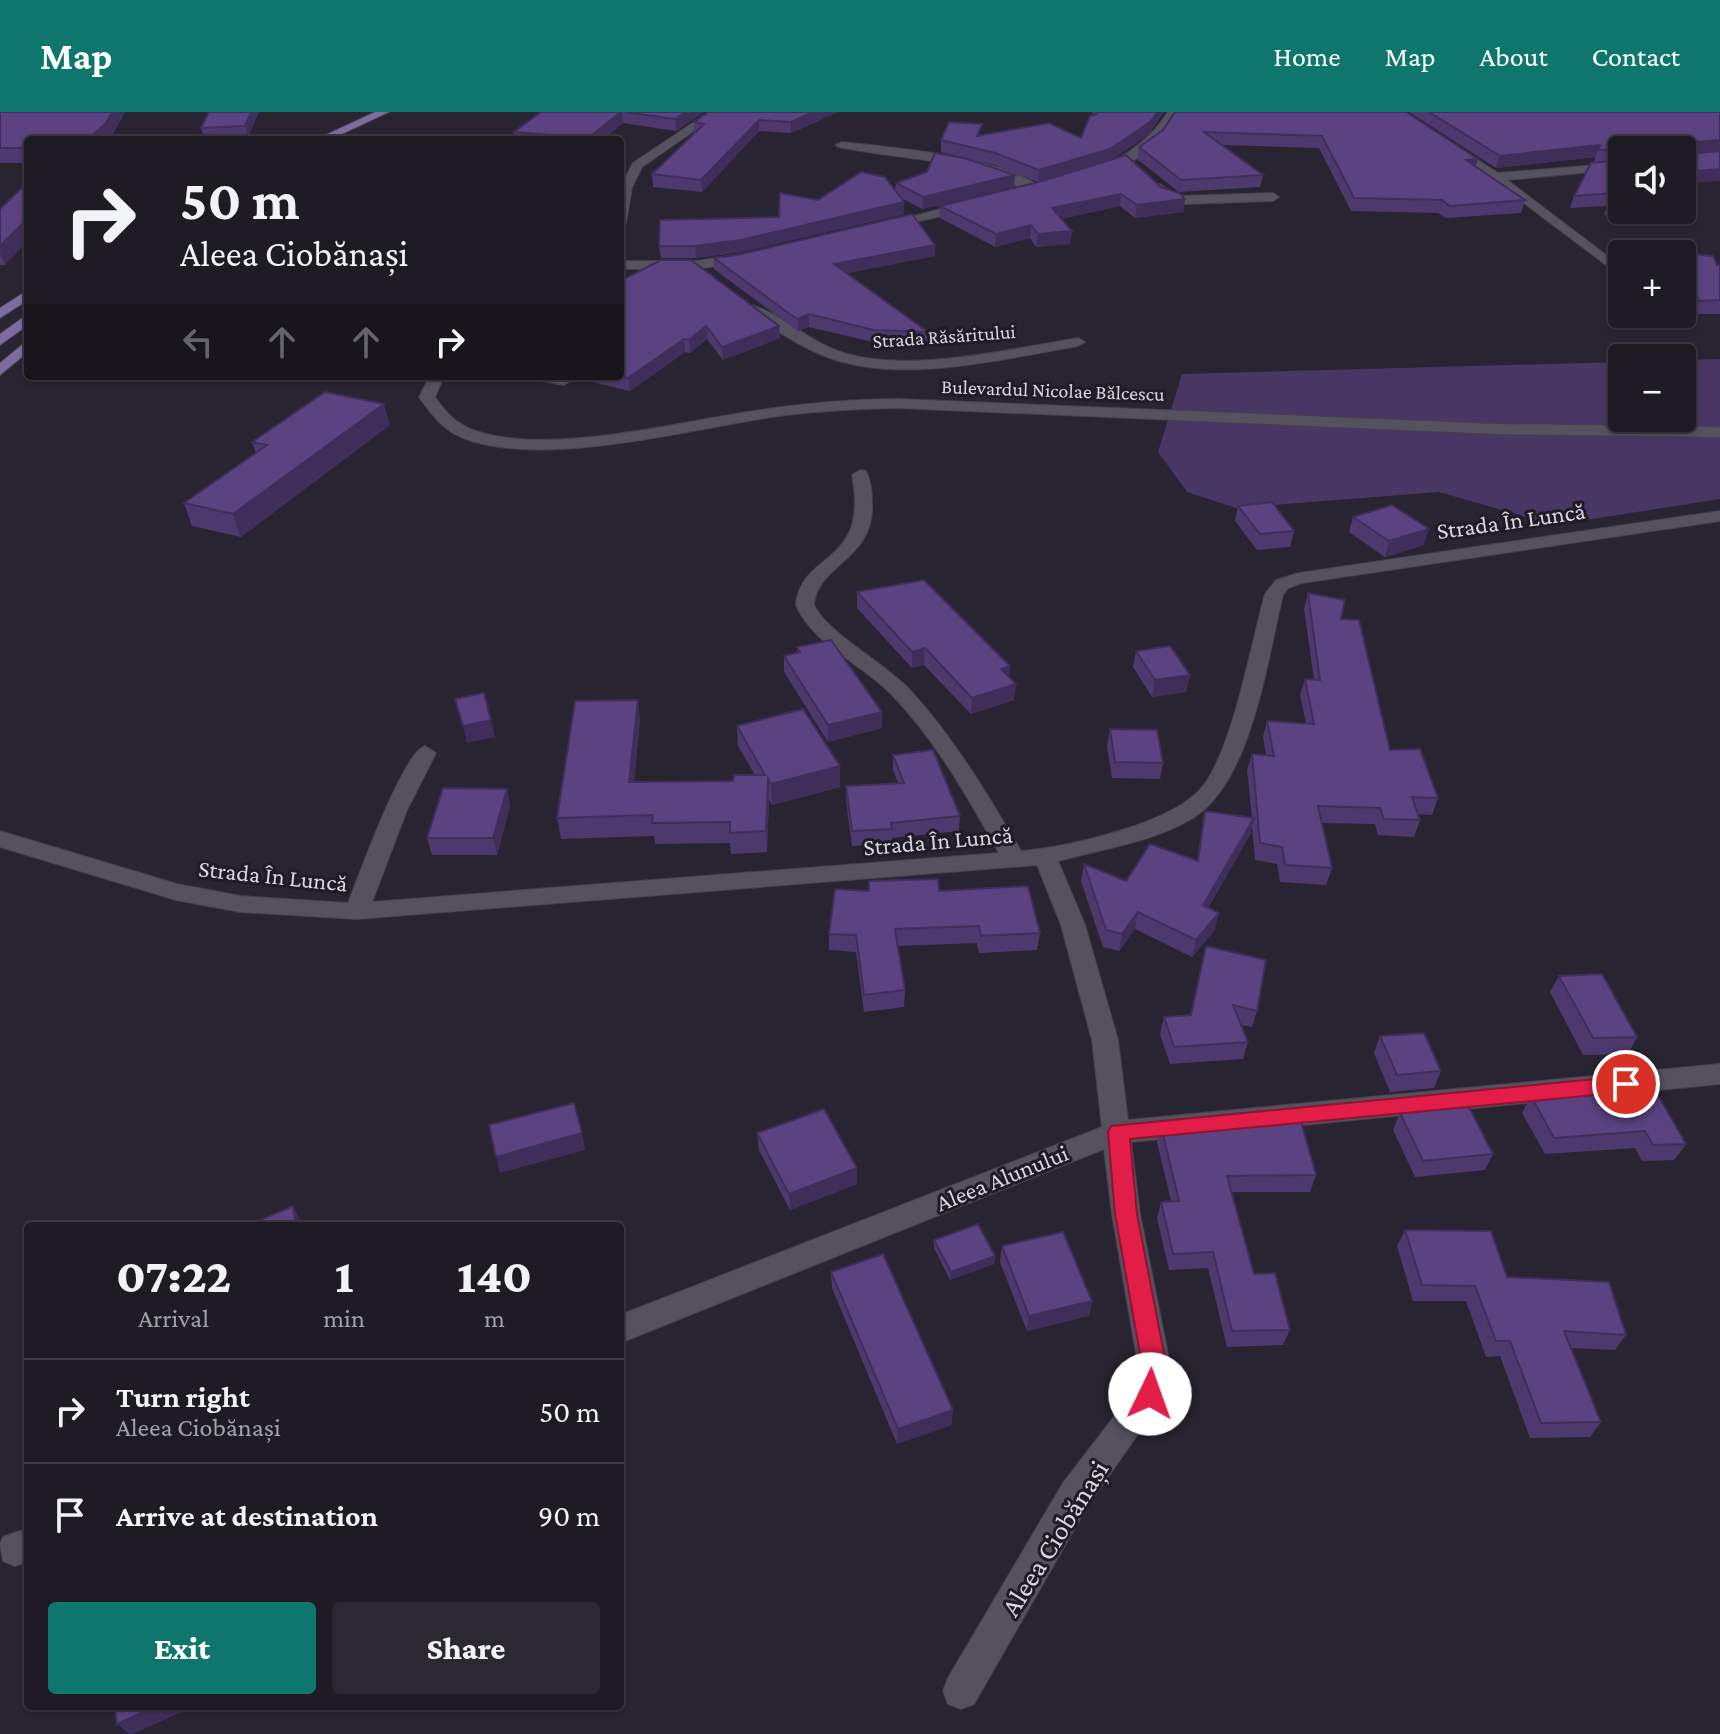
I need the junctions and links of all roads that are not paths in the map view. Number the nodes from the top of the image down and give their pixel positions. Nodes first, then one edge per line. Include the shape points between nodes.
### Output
1 (384, 112) edge
2 (716, 112) edge
3 (1173, 112) edge
4 (1396, 112) edge
5 (329, 136) edge
6 (842, 145) dead end
7 (1127, 160) junction
8 (1608, 167) edge
9 (1088, 174) edge
10 (1496, 177) junction
11 (1051, 185) edge
12 (1037, 189) junction
13 (1007, 196) edge
14 (1273, 197) dead end
15 (624, 199) edge
16 (978, 203) edge
17 (875, 228) edge
18 (757, 256) edge
19 (1608, 262) edge
20 (624, 265) edge
21 (732, 295) edge
22 (24, 297) edge
23 (0, 314) edge
24 (24, 321) edge
25 (0, 341) edge
26 (1078, 342) dead end
27 (24, 348) edge
28 (0, 371) edge
29 (435, 380) edge
30 (558, 380) edge
31 (564, 381) dead end
32 (1720, 432) edge
33 (860, 475) dead end
34 (1720, 516) edge
35 (425, 753) dead end
36 (0, 839) edge
37 (1045, 857) junction
38 (1015, 861) junction
39 (357, 911) junction
40 (1720, 1074) edge
41 (1118, 1132) junction
42 (624, 1327) edge
43 (961, 1691) dead end

1 - 5 main road
2 - 15 street via 637,165
3 - 7 street via 1155,138
4 - 10 street
6 - 12 street via 963,162
7 - 9 street
7 - 14 street via 1176,199
8 - 10 street
10 - 19 street
11 - 12 street
12 - 13 street
16 - 17 street
18 - 20 street via 702,270
21 - 26 street, Strada Răsăritului via 821,350 864,362 978,357
22 - 23 main road
24 - 25 main road
27 - 28 main road
29 - 32 street, Bulevardul Nicolae Bălcescu via 427,397 439,416 488,439 523,444 583,442 851,405 1558,431
30 - 31 street
33 - 38 street via 864,493 859,534 809,589 804,601 808,615 864,656 917,710 961,769
34 - 37 street, Strada În Luncă via 1282,584 1274,594 1233,752 1211,792 1185,813 1150,829
35 - 39 street via 396,810
36 - 39 street, Strada În Luncă via 176,892 255,906
37 - 38 street, Strada În Luncă
37 - 41 street via 1073,925 1105,1040
38 - 39 street, Strada În Luncă
40 - 41 street
41 - 42 street, Aleea Alunului
41 - 43 street, Aleea Ciobănași via 1126,1214 1153,1359 1150,1394 1075,1495

